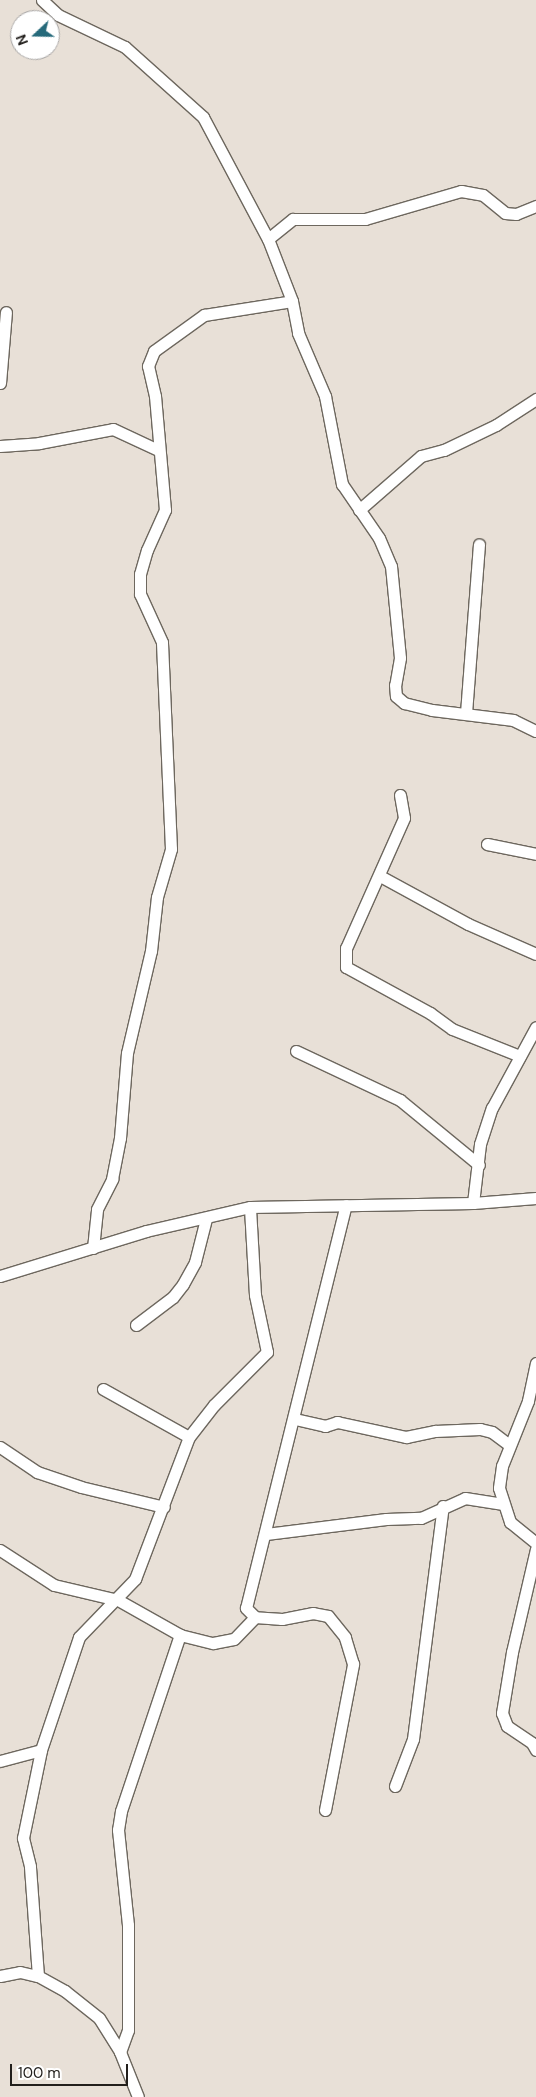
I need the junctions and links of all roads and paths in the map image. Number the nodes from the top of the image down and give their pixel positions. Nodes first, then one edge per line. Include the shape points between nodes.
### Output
1 (42, 0) edge
2 (536, 206) edge
3 (268, 239) junction
4 (292, 301) junction
5 (6, 312) dead end
6 (0, 383) edge
7 (536, 399) edge
8 (0, 446) edge
9 (158, 450) junction
10 (358, 510) junction
11 (479, 544) dead end
12 (466, 713) junction
13 (536, 731) edge
14 (400, 795) dead end
15 (487, 844) dead end
16 (536, 854) edge
17 (380, 876) junction
18 (536, 954) edge
19 (536, 1027) edge
20 (296, 1051) dead end
21 (520, 1056) junction
22 (479, 1165) junction
23 (536, 1198) edge
24 (473, 1203) junction
25 (346, 1205) junction
26 (250, 1207) junction
27 (206, 1218) junction
28 (93, 1248) junction
29 (0, 1276) edge
30 (136, 1325) dead end
31 (536, 1363) edge
32 (103, 1389) dead end
33 (532, 1403) edge
34 (295, 1420) junction
35 (189, 1437) junction
36 (509, 1445) junction
37 (0, 1447) edge
38 (502, 1504) junction
39 (164, 1506) junction
40 (443, 1506) junction
41 (266, 1534) junction
42 (536, 1543) edge
43 (536, 1549) edge
44 (0, 1550) edge
45 (118, 1600) junction
46 (255, 1617) junction
47 (180, 1635) junction
48 (41, 1750) junction
49 (536, 1750) edge
50 (0, 1761) edge
51 (396, 1786) dead end
52 (325, 1810) dead end
53 (0, 1976) edge
54 (38, 1976) junction
55 (120, 2052) junction
56 (138, 2097) edge

1 - 3 street via 58,16 126,47 203,117
2 - 3 street via 516,214 505,213 482,195 461,191 365,219 292,219
3 - 4 street
4 - 9 street via 204,315 154,351 148,366 155,396
4 - 10 street via 298,333 325,396 342,484
5 - 6 street
7 - 10 street via 496,425 444,450 421,456
8 - 9 street via 38,443 113,429
9 - 28 street via 165,510 146,550 140,574 140,594 162,642 171,849 157,897 151,951 127,1053 120,1138 112,1179 97,1209
10 - 12 street via 379,538 391,566 400,658 396,696 404,703 432,710
11 - 12 street
12 - 13 street via 514,720
14 - 17 street via 404,818
15 - 16 street
17 - 18 street via 468,924
17 - 21 street via 346,948 346,967 430,1013 452,1029
19 - 21 street
20 - 22 street via 400,1100
21 - 22 street via 492,1108 480,1144
22 - 24 street
23 - 24 street
24 - 25 street
25 - 26 street
25 - 34 street
26 - 27 street
26 - 35 street via 255,1295 267,1352 214,1405
27 - 28 street via 146,1231
27 - 30 street via 195,1262 183,1284 173,1297
28 - 29 street
31 - 33 street
32 - 35 street
33 - 36 street
34 - 36 street via 325,1426 337,1422 406,1437 436,1431 480,1429 492,1432
34 - 41 street
35 - 39 street
36 - 38 street via 499,1488
37 - 39 street via 37,1472 81,1487
38 - 40 street via 465,1498
38 - 42 street via 510,1522
39 - 45 street via 135,1579
40 - 41 street via 421,1518 386,1519
40 - 51 street via 413,1740
41 - 46 street via 246,1608
43 - 49 street via 512,1652 502,1713 507,1726 532,1743
44 - 45 street via 54,1585
45 - 47 street
45 - 48 street via 79,1637
46 - 47 street via 234,1639 213,1643
46 - 52 street via 282,1619 313,1613 328,1616 346,1637 353,1664
47 - 55 street via 121,1811 118,1830 128,1926 128,2030
48 - 50 street
48 - 54 street via 23,1838 30,1866
53 - 54 street via 20,1972
54 - 55 street via 66,1991 99,2018
55 - 56 street

